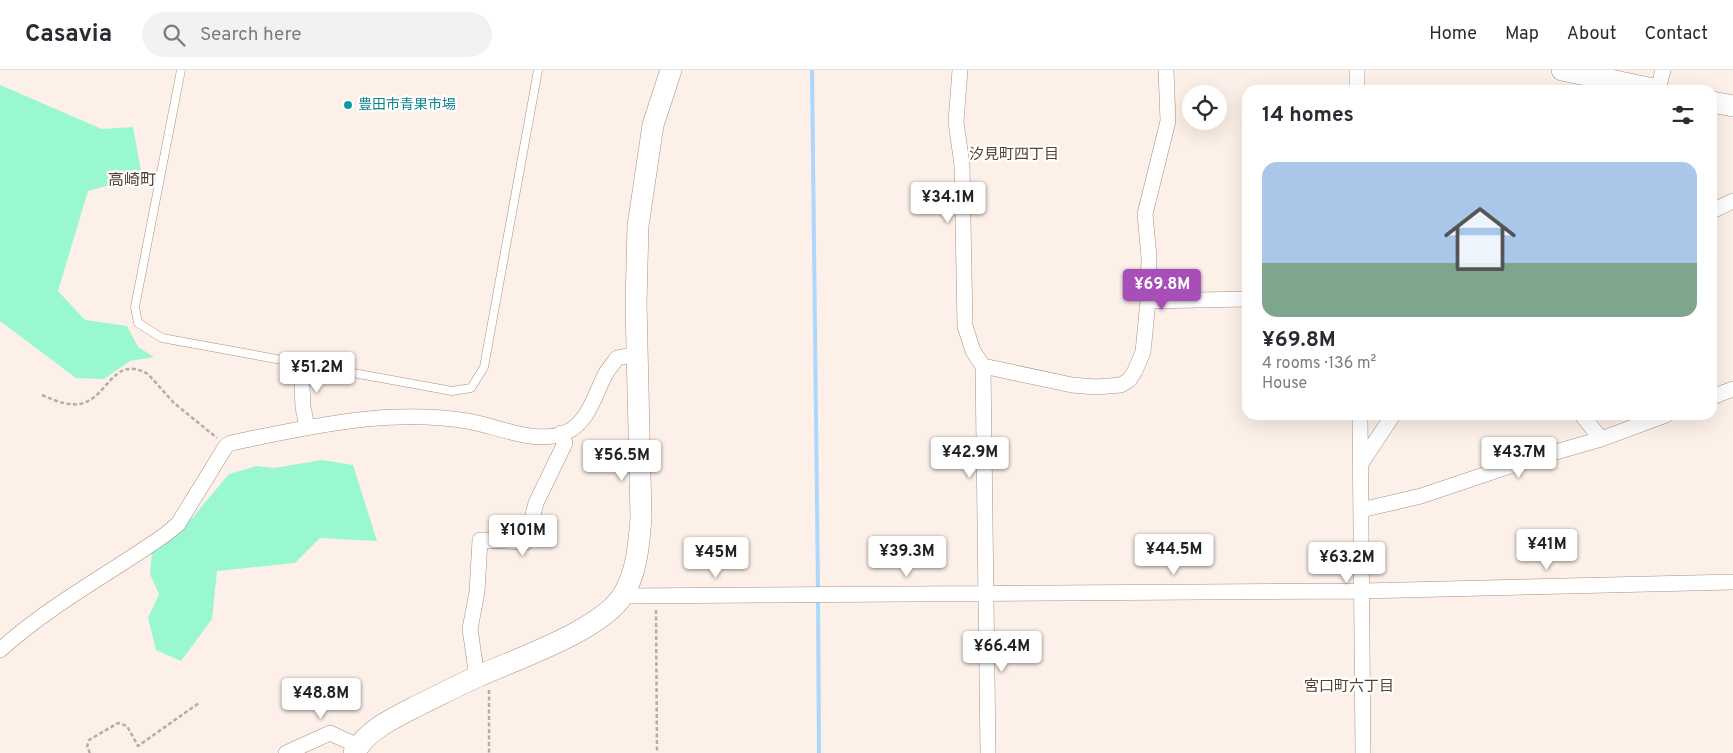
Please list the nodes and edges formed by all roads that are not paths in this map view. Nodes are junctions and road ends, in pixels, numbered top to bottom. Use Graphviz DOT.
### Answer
graph roads {
  1 [pos="181,70"];
  2 [pos="538,70"];
  3 [pos="671,70"];
  4 [pos="960,70"];
  5 [pos="1166,70"];
  6 [pos="1357,70"];
  7 [pos="1562,70"];
  8 [pos="1663,70"];
  9 [pos="1357,85"];
  10 [pos="1634,85"];
  11 [pos="1659,85"];
  12 [pos="1717,103"];
  13 [pos="1733,106"];
  14 [pos="1733,201"];
  15 [pos="1717,209"];
  16 [pos="1242,299"];
  17 [pos="1148,301"];
  18 [pos="638,354"];
  19 [pos="301,364"];
  20 [pos="983,366"];
  21 [pos="1733,389"];
  22 [pos="1717,395"];
  23 [pos="1360,420"];
  24 [pos="1390,420"];
  25 [pos="1586,420"];
  26 [pos="1653,420"];
  27 [pos="307,427"];
  28 [pos="561,433"];
  29 [pos="1602,439"];
  30 [pos="1360,465"];
  31 [pos="1361,510"];
  32 [pos="1733,582"];
  33 [pos="1362,591"];
  34 [pos="987,592"];
  35 [pos="623,596"];
  36 [pos="0,650"];
  37 [pos="483,674"];
  38 [pos="356,749"];
  39 [pos="286,753"];
  40 [pos="988,753"];
  41 [pos="1363,753"];
  1 -- 19 [label="lane"];
  2 -- 19 [label="lane"];
  3 -- 18 [label="street"];
  4 -- 20 [label="street"];
  5 -- 17 [label="street"];
  6 -- 9 [label="street"];
  7 -- 10 [label="street"];
  8 -- 11 [label="street"];
  12 -- 13 [label="street"];
  14 -- 15 [label="street"];
  16 -- 17 [label="street"];
  17 -- 20 [label="street"];
  18 -- 28 [label="street"];
  18 -- 35 [label="street"];
  19 -- 27 [label="street"];
  20 -- 34 [label="street"];
  21 -- 22 [label="street"];
  23 -- 30 [label="street"];
  24 -- 30 [label="street"];
  25 -- 29 [label="street"];
  26 -- 29 [label="street"];
  27 -- 28 [label="street"];
  27 -- 36 [label="street"];
  28 -- 37 [label="street"];
  29 -- 31 [label="street"];
  30 -- 31 [label="street"];
  31 -- 33 [label="street"];
  32 -- 33 [label="street"];
  33 -- 34 [label="street"];
  33 -- 41 [label="street"];
  34 -- 35 [label="street"];
  34 -- 40 [label="street"];
  35 -- 37 [label="street"];
  37 -- 38 [label="street"];
  38 -- 39 [label="street"];
}
